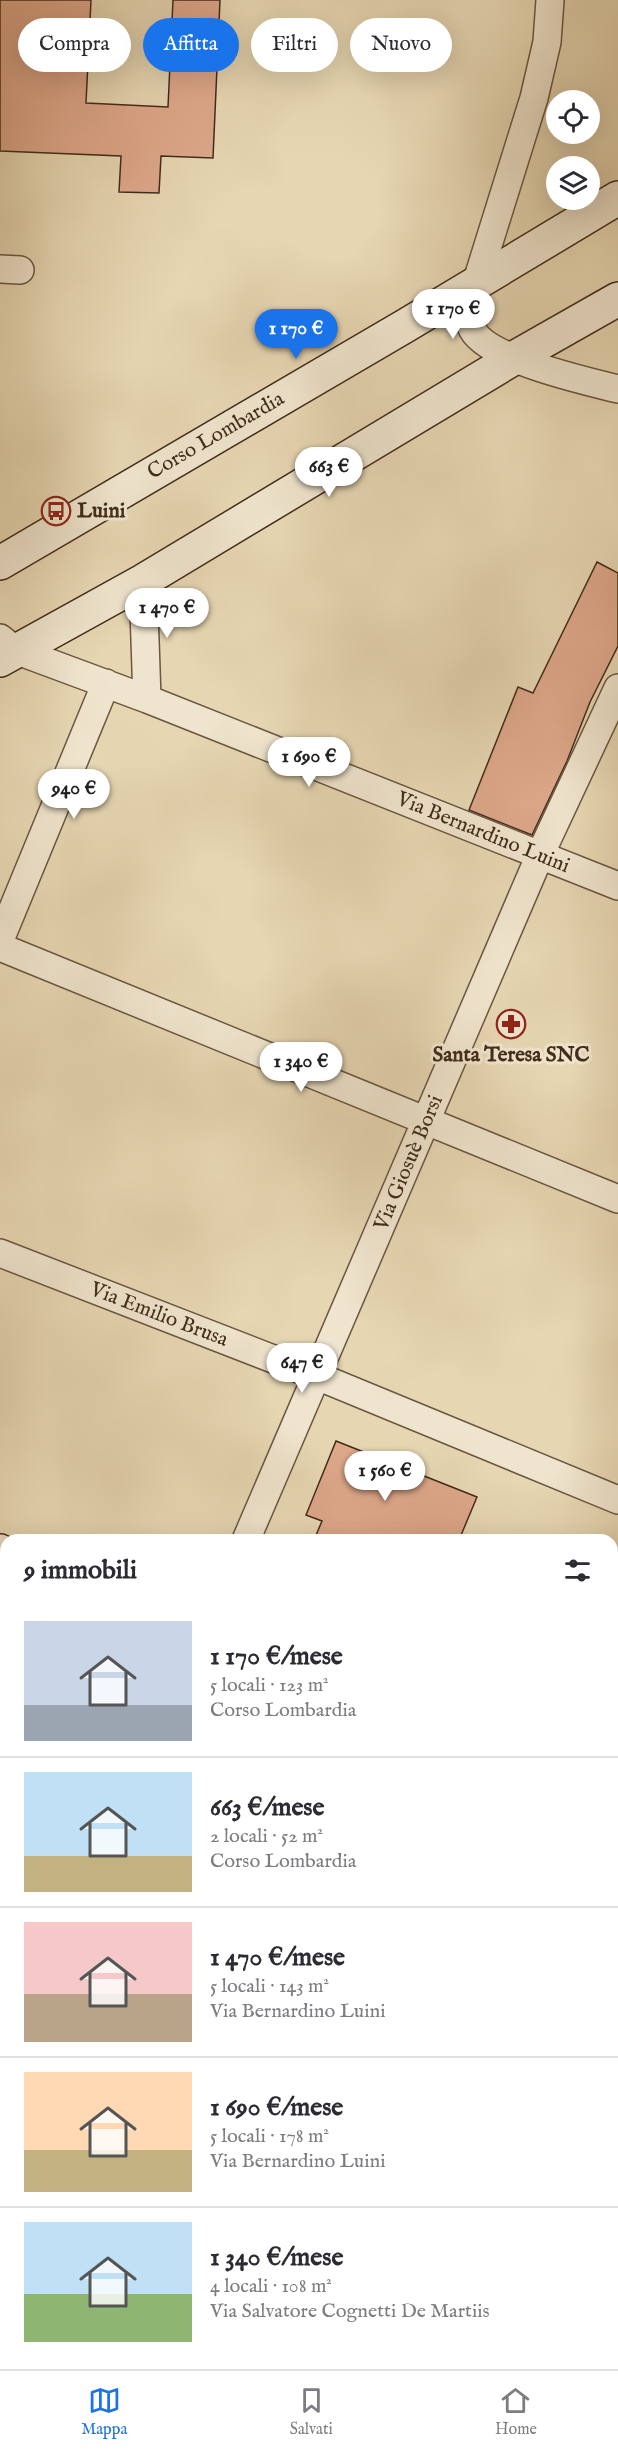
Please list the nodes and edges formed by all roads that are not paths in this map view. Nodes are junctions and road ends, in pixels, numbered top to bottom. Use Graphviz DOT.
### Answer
graph roads {
  1 [pos="550,0"];
  2 [pos="618,198"];
  3 [pos="476,284"];
  4 [pos="618,299"];
  5 [pos="514,357"];
  6 [pos="618,388"];
  7 [pos="0,563"];
  8 [pos="143,581"];
  9 [pos="5,649"];
  10 [pos="106,683"];
  11 [pos="618,688"];
  12 [pos="147,699"];
  13 [pos="540,855"];
  14 [pos="618,886"];
  15 [pos="0,940"];
  16 [pos="0,947"];
  17 [pos="428,1120"];
  18 [pos="618,1199"];
  19 [pos="0,1253"];
  20 [pos="317,1376"];
  21 [pos="618,1500"];
  22 [pos="249,1534"];
  1 -- 3 [label="street"];
  2 -- 3 [label="street, Corso Lombardia"];
  3 -- 5 [label="street"];
  3 -- 7 [label="street, Corso Lombardia"];
  4 -- 5 [label="street"];
  5 -- 6 [label="street"];
  5 -- 8 [label="street"];
  8 -- 9 [label="street"];
  8 -- 12 [label="street"];
  9 -- 10 [label="street, Via Bernardino Luini"];
  10 -- 12 [label="street, Via Bernardino Luini"];
  10 -- 15 [label="street"];
  11 -- 13 [label="street, Via Giosuè Borsi"];
  12 -- 13 [label="street, Via Bernardino Luini"];
  13 -- 14 [label="street, Via Bernardino Luini"];
  13 -- 17 [label="street, Via Giosuè Borsi"];
  16 -- 17 [label="street"];
  17 -- 18 [label="street"];
  17 -- 20 [label="street, Via Giosuè Borsi"];
  19 -- 20 [label="street, Via Emilio Brusa"];
  20 -- 21 [label="street, Via Emilio Brusa"];
  20 -- 22 [label="street, Via Giosuè Borsi"];
}
